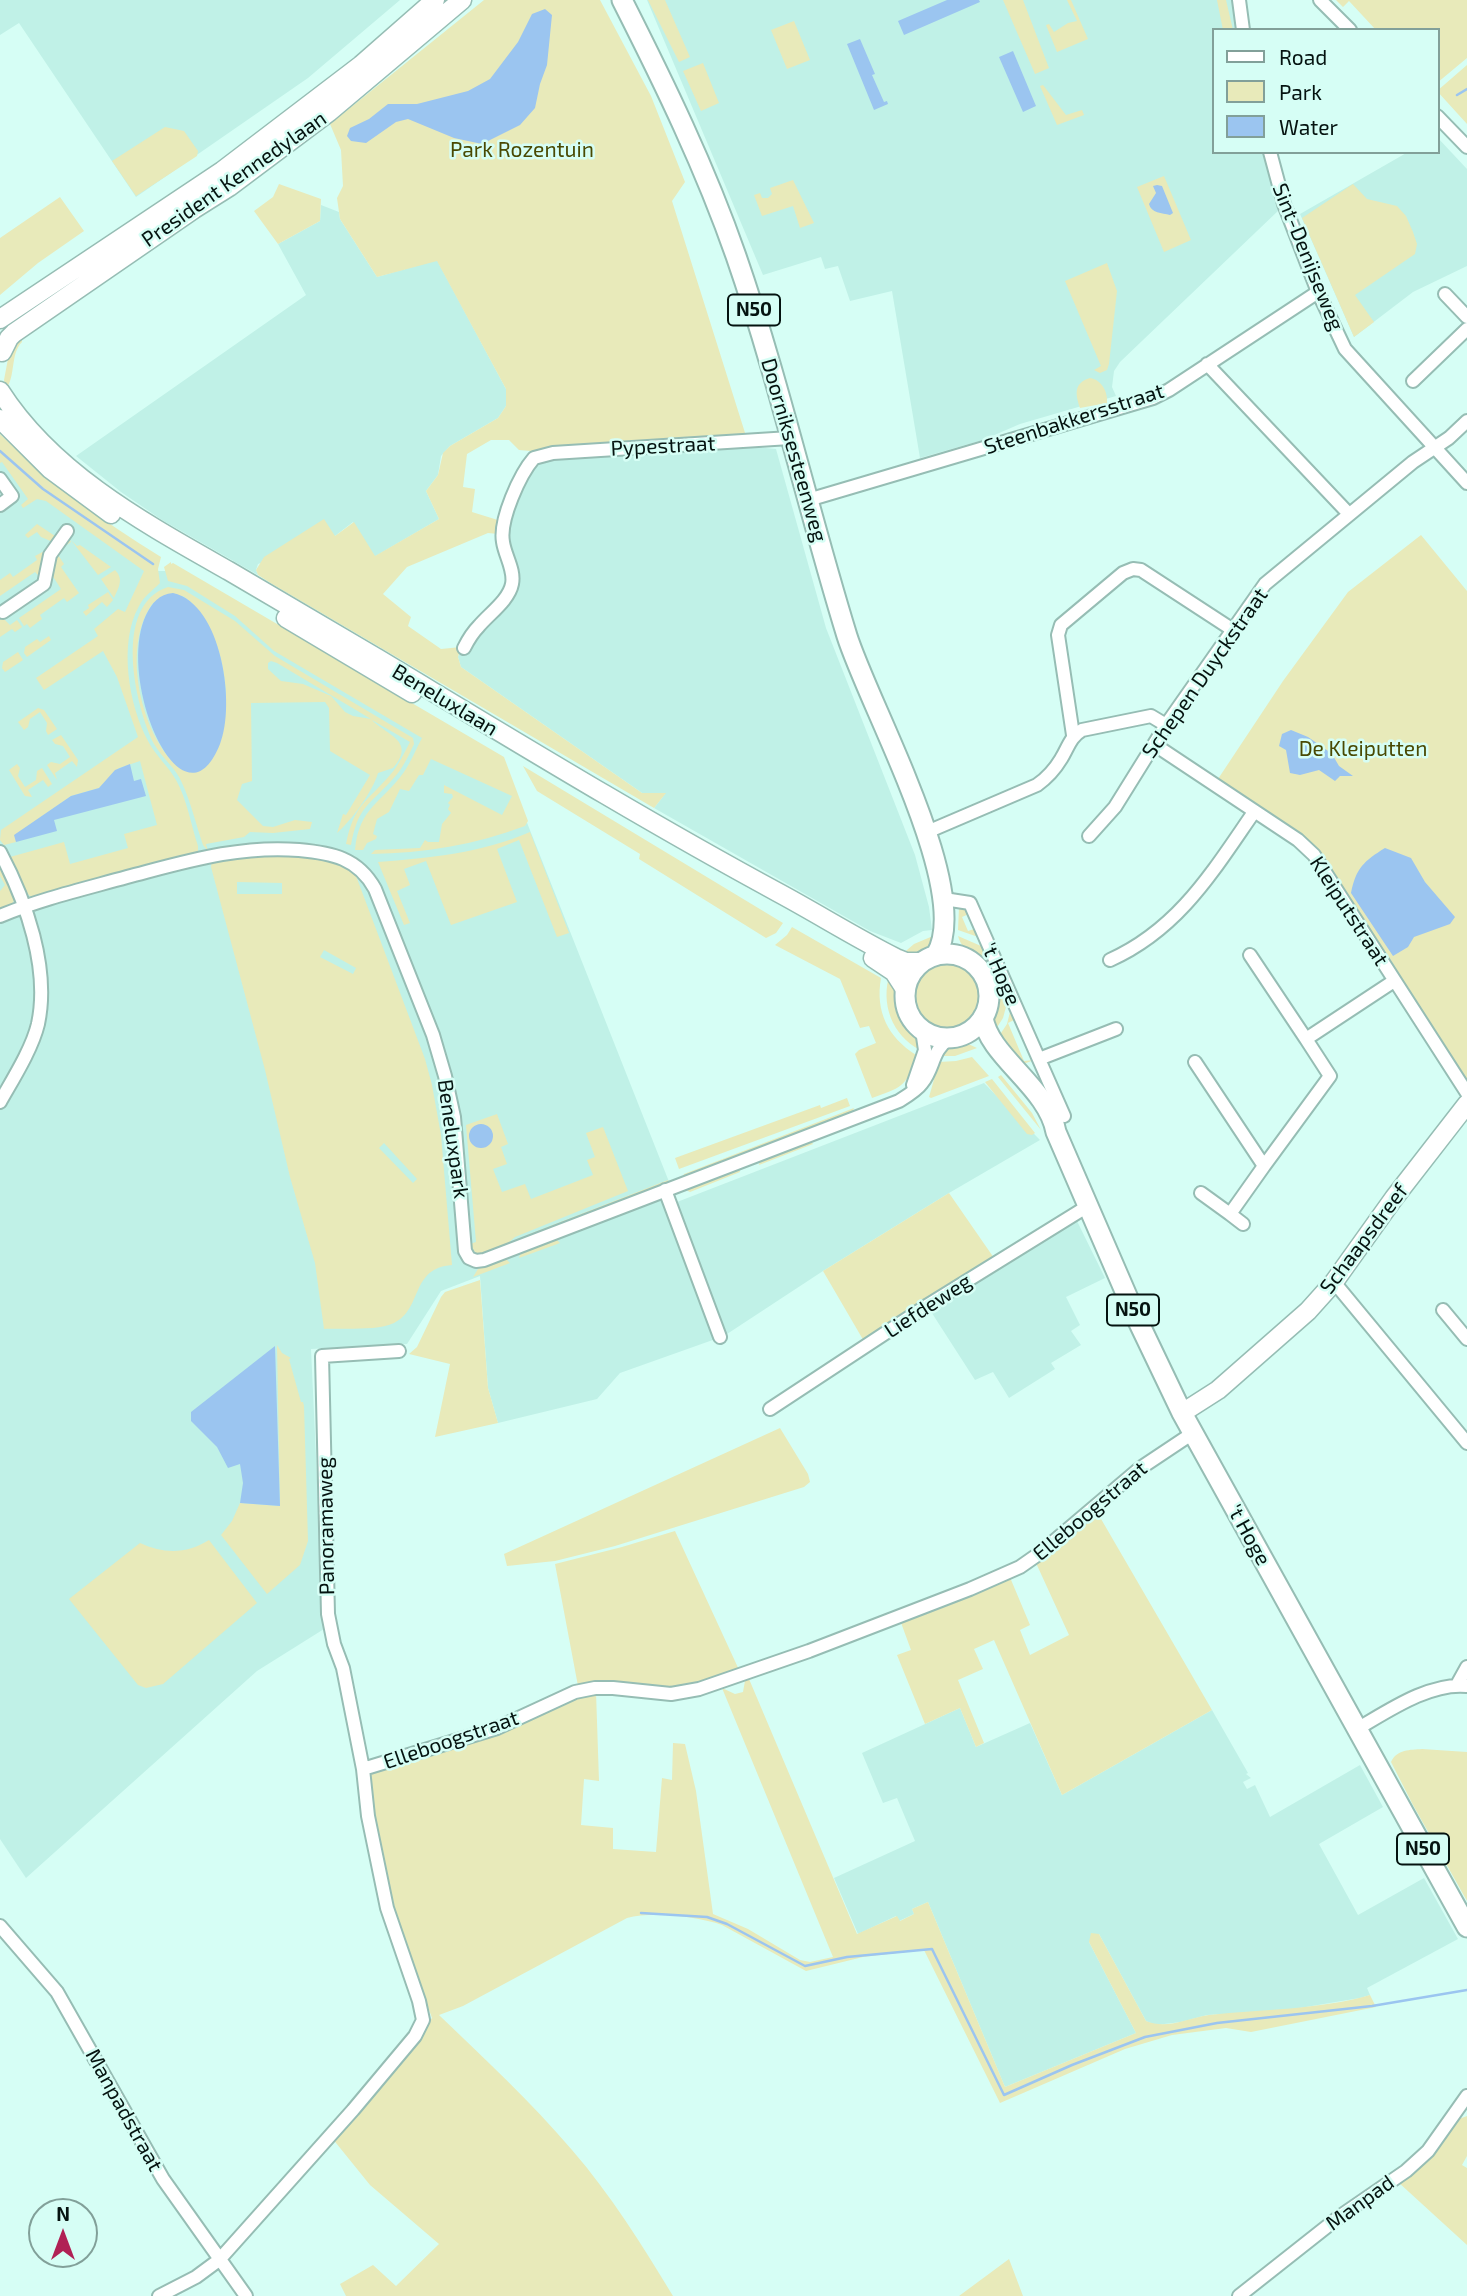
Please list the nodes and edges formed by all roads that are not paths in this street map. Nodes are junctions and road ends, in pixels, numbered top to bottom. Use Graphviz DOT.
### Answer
graph roads {
  1 [pos="435,0"];
  2 [pos="462,0"];
  3 [pos="621,0"];
  4 [pos="1238,0"];
  5 [pos="1320,0"];
  6 [pos="1243,28"];
  7 [pos="1348,28"];
  8 [pos="1439,118"];
  9 [pos="1467,147"];
  10 [pos="1271,154"];
  11 [pos="1318,292"];
  12 [pos="1445,294"];
  13 [pos="1467,317"];
  14 [pos="0,319"];
  15 [pos="1467,329"];
  16 [pos="1,352"];
  17 [pos="1208,364"];
  18 [pos="1413,381"];
  19 [pos="0,391"];
  20 [pos="0,419"];
  21 [pos="1467,421"];
  22 [pos="790,438"];
  23 [pos="1434,448"];
  24 [pos="0,479"];
  25 [pos="1467,483"];
  26 [pos="808,500"];
  27 [pos="0,505"];
  28 [pos="1349,514"];
  29 [pos="67,531"];
  30 [pos="3,612"];
  31 [pos="1234,630"];
  32 [pos="464,648"];
  33 [pos="861,672"];
  34 [pos="1166,725"];
  35 [pos="1073,735"];
  36 [pos="1155,745"];
  37 [pos="1254,812"];
  38 [pos="927,832"];
  39 [pos="1089,836"];
  40 [pos="0,852"];
  41 [pos="949,899"];
  42 [pos="24,905"];
  43 [pos="0,916"];
  44 [pos="1250,955"];
  45 [pos="962,957"];
  46 [pos="929,958"];
  47 [pos="1110,960"];
  48 [pos="1394,981"];
  49 [pos="905,989"];
  50 [pos="983,1017"];
  51 [pos="1116,1029"];
  52 [pos="922,1030"];
  53 [pos="957,1036"];
  54 [pos="1306,1039"];
  55 [pos="1040,1059"];
  56 [pos="1195,1062"];
  57 [pos="911,1092"];
  58 [pos="1467,1093"];
  59 [pos="0,1102"];
  60 [pos="1467,1104"];
  61 [pos="1060,1124"];
  62 [pos="1264,1166"];
  63 [pos="665,1190"];
  64 [pos="1201,1193"];
  65 [pos="1088,1206"];
  66 [pos="1230,1214"];
  67 [pos="1243,1224"];
  68 [pos="1334,1282"];
  69 [pos="1443,1310"];
  70 [pos="720,1337"];
  71 [pos="1467,1339"];
  72 [pos="399,1351"];
  73 [pos="770,1409"];
  74 [pos="1182,1413"];
  75 [pos="1193,1433"];
  76 [pos="1467,1443"];
  77 [pos="1467,1667"];
  78 [pos="1462,1685"];
  79 [pos="1357,1729"];
  80 [pos="363,1769"];
  81 [pos="0,1926"];
  82 [pos="1467,1927"];
  83 [pos="1467,2096"];
  84 [pos="219,2260"];
  85 [pos="159,2296"];
  86 [pos="246,2296"];
  87 [pos="1239,2296"];
  1 -- 14 [label="main road, President Kennedylaan"];
  2 -- 16 [label="main road, President Kennedylaan"];
  3 -- 22 [label="main road, Doorniksesteenweg / N50"];
  4 -- 6 [label="street"];
  5 -- 7 [label="street"];
  8 -- 9 [label="street"];
  10 -- 11 [label="street, Sint-Denijseweg"];
  11 -- 17 [label="street, Steenbakkersstraat"];
  11 -- 23 [label="street, Sint-Denijseweg"];
  12 -- 13 [label="street"];
  15 -- 18 [label="street"];
  17 -- 26 [label="street, Steenbakkersstraat"];
  17 -- 28 [label="street"];
  19 -- 46 [label="main road, Beneluxlaan"];
  20 -- 49 [label="main road, Beneluxlaan"];
  21 -- 23 [label="street, Schepen Duyckstraat"];
  22 -- 26 [label="main road, Doorniksesteenweg / N50"];
  22 -- 32 [label="street, Pypestraat"];
  23 -- 25 [label="street, Sint-Denijseweg"];
  23 -- 28 [label="street, Schepen Duyckstraat"];
  24 -- 27 [label="street"];
  26 -- 33 [label="main road, Doorniksesteenweg / N50"];
  28 -- 31 [label="street, Schepen Duyckstraat"];
  29 -- 30 [label="street"];
  31 -- 34 [label="street, Schepen Duyckstraat"];
  31 -- 35 [label="street"];
  33 -- 38 [label="main road, 't Hoge / N50"];
  34 -- 35 [label="street"];
  34 -- 36 [label="street, Schepen Duyckstraat"];
  35 -- 38 [label="street"];
  36 -- 37 [label="street, Kleiputstraat"];
  36 -- 39 [label="street, Schepen Duyckstraat"];
  37 -- 47 [label="street"];
  37 -- 48 [label="street, Kleiputstraat"];
  38 -- 41 [label="main road, 't Hoge / N50"];
  40 -- 42 [label="street"];
  41 -- 45 [label="main road, 't Hoge / N50"];
  41 -- 46 [label="main road, 't Hoge / N50"];
  41 -- 55 [label="street, 't Hoge"];
  42 -- 43 [label="street"];
  42 -- 59 [label="street"];
  42 -- 63 [label="street, Beneluxpark"];
  44 -- 54 [label="street"];
  45 -- 46 [label="main road"];
  45 -- 50 [label="main road"];
  46 -- 49 [label="main road, N50"];
  48 -- 54 [label="street"];
  48 -- 58 [label="street, Kleiputstraat"];
  49 -- 52 [label="main road"];
  50 -- 53 [label="main road"];
  50 -- 61 [label="main road, 't Hoge / N50"];
  51 -- 55 [label="street"];
  52 -- 53 [label="main road, N50"];
  52 -- 57 [label="street"];
  53 -- 57 [label="street, Beneluxpark"];
  53 -- 61 [label="main road, 't Hoge / N50"];
  54 -- 62 [label="street"];
  55 -- 61 [label="street, 't Hoge"];
  56 -- 62 [label="street"];
  57 -- 63 [label="street, Beneluxpark"];
  60 -- 68 [label="main road, Schaapsdreef"];
  61 -- 65 [label="main road, 't Hoge / N50"];
  62 -- 66 [label="street"];
  63 -- 70 [label="street"];
  64 -- 66 [label="street"];
  65 -- 73 [label="street, Liefdeweg"];
  65 -- 74 [label="main road, 't Hoge / N50"];
  66 -- 67 [label="street"];
  68 -- 74 [label="main road, Schaapsdreef"];
  68 -- 76 [label="street"];
  69 -- 71 [label="street"];
  72 -- 80 [label="street, Panoramaweg"];
  74 -- 75 [label="main road, 't Hoge / N50"];
  75 -- 79 [label="main road, 't Hoge / N50"];
  75 -- 80 [label="street, Elleboogstraat"];
  77 -- 78 [label="street"];
  78 -- 79 [label="street"];
  79 -- 82 [label="main road, 't Hoge / N50"];
  80 -- 84 [label="street, Elleboogstraat"];
  81 -- 84 [label="street, Manpadstraat"];
  83 -- 87 [label="street, Manpad"];
  84 -- 85 [label="street, Elleboogstraat"];
  84 -- 86 [label="street, Manpadstraat"];
}
